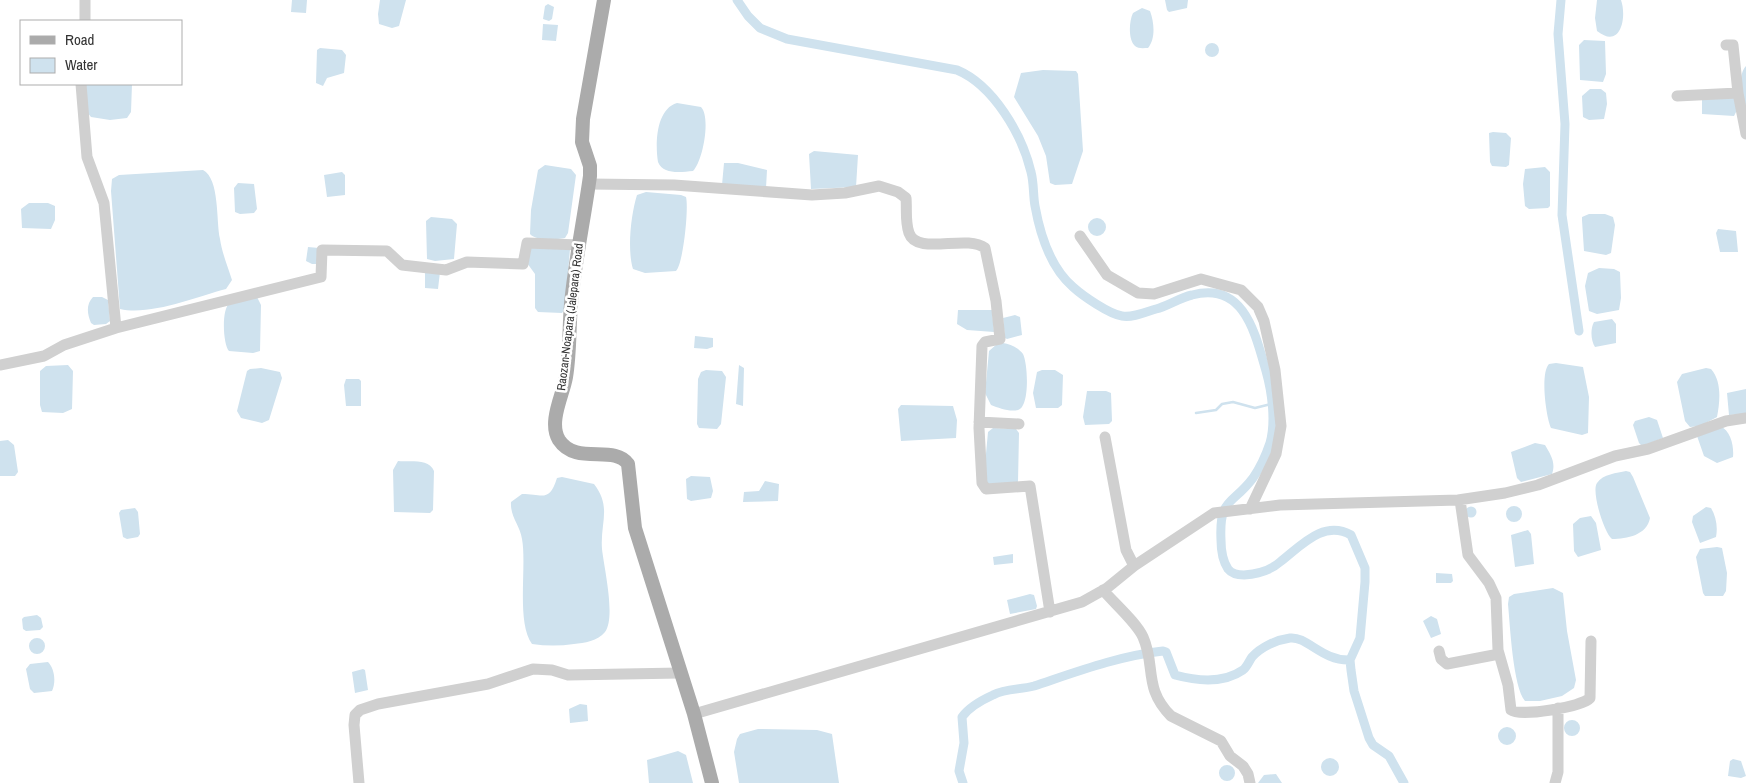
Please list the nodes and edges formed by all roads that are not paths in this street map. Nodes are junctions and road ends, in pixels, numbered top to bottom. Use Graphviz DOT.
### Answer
graph roads {
  1 [pos="85,0"];
  2 [pos="604,0"];
  3 [pos="85,20"];
  4 [pos="1726,45"];
  5 [pos="81,85"];
  6 [pos="1738,93"];
  7 [pos="1677,96"];
  8 [pos="1746,134"];
  9 [pos="589,184"];
  10 [pos="1080,236"];
  11 [pos="579,245"];
  12 [pos="116,328"];
  13 [pos="0,365"];
  14 [pos="1746,418"];
  15 [pos="979,422"];
  16 [pos="1019,424"];
  17 [pos="1105,437"];
  18 [pos="1460,500"];
  19 [pos="1245,510"];
  20 [pos="1134,566"];
  21 [pos="1103,590"];
  22 [pos="1050,612"];
  23 [pos="1592,640"];
  24 [pos="1439,651"];
  25 [pos="1499,654"];
  26 [pos="680,673"];
  27 [pos="1558,708"];
  28 [pos="694,714"];
  29 [pos="360,783"];
  30 [pos="712,783"];
  31 [pos="1250,783"];
  32 [pos="1555,783"];
  1 -- 3 [label="street"];
  2 -- 9 [label="main road, Raozan-Noapara (Jalepara) Road"];
  4 -- 6 [label="street"];
  5 -- 12 [label="street"];
  6 -- 7 [label="street"];
  6 -- 8 [label="street"];
  9 -- 11 [label="main road, Raozan-Noapara (Jalepara) Road"];
  9 -- 15 [label="street"];
  10 -- 19 [label="street"];
  11 -- 12 [label="street"];
  11 -- 26 [label="main road, Raozan-Noapara (Jalepara) Road"];
  12 -- 13 [label="street"];
  14 -- 18 [label="street"];
  15 -- 16 [label="street"];
  15 -- 22 [label="street"];
  17 -- 20 [label="street"];
  18 -- 19 [label="street"];
  18 -- 25 [label="street"];
  19 -- 20 [label="street"];
  20 -- 21 [label="street"];
  21 -- 22 [label="street"];
  21 -- 31 [label="street"];
  22 -- 28 [label="street"];
  23 -- 27 [label="street"];
  24 -- 25 [label="street"];
  25 -- 27 [label="street"];
  26 -- 28 [label="main road, Raozan-Noapara (Jalepara) Road"];
  26 -- 29 [label="street"];
  27 -- 32 [label="street"];
  28 -- 30 [label="main road, Raozan-Noapara (Jalepara) Road"];
}
